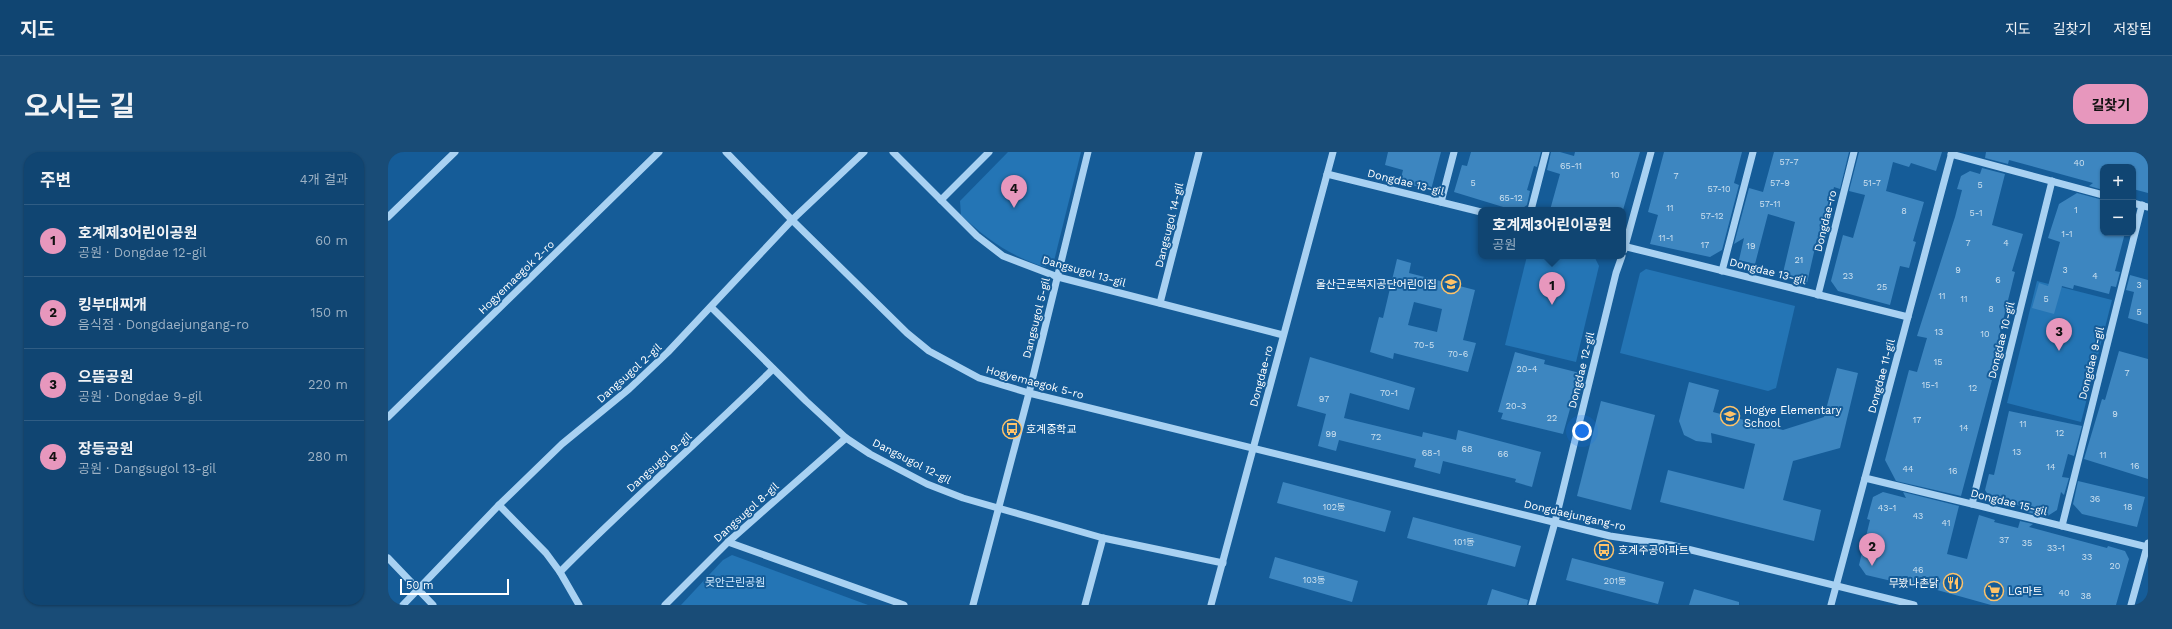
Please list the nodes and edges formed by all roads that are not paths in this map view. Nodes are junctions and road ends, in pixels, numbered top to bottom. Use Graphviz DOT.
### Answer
graph roads {
  1 [pos="455,152"];
  2 [pos="659,152"];
  3 [pos="726,152"];
  4 [pos="864,152"];
  5 [pos="893,152"];
  6 [pos="989,152"];
  7 [pos="1088,152"];
  8 [pos="1199,152"];
  9 [pos="1333,152"];
  10 [pos="1454,152"];
  11 [pos="1546,152"];
  12 [pos="1651,152"];
  13 [pos="1752,152"];
  14 [pos="1854,152"];
  15 [pos="1952,153"];
  16 [pos="1327,174"];
  17 [pos="2052,181"];
  18 [pos="2100,194"];
  19 [pos="941,200"];
  20 [pos="1441,202"];
  21 [pos="2145,206"];
  22 [pos="1533,207"];
  23 [pos="1478,211"];
  24 [pos="388,217"];
  25 [pos="792,220"];
  26 [pos="1626,240"];
  27 [pos="1626,251"];
  28 [pos="1620,259"];
  29 [pos="1722,271"];
  30 [pos="1058,277"];
  31 [pos="1818,295"];
  32 [pos="1160,303"];
  33 [pos="711,307"];
  34 [pos="1908,317"];
  35 [pos="1283,335"];
  36 [pos="773,369"];
  37 [pos="1030,393"];
  38 [pos="388,417"];
  39 [pos="846,438"];
  40 [pos="1254,448"];
  41 [pos="1865,478"];
  42 [pos="1972,504"];
  43 [pos="499,505"];
  44 [pos="999,508"];
  45 [pos="1554,522"];
  46 [pos="2062,526"];
  47 [pos="1103,538"];
  48 [pos="728,542"];
  49 [pos="2148,545"];
  50 [pos="388,558"];
  51 [pos="1223,563"];
  52 [pos="560,572"];
  53 [pos="1836,586"];
  54 [pos="418,590"];
  55 [pos="403,605"];
  56 [pos="433,605"];
  57 [pos="579,605"];
  58 [pos="665,605"];
  59 [pos="904,605"];
  60 [pos="972,605"];
  61 [pos="1085,605"];
  62 [pos="1211,605"];
  63 [pos="1532,605"];
  64 [pos="1831,605"];
  65 [pos="1914,605"];
  66 [pos="2131,605"];
  1 -- 24 [label="street"];
  2 -- 38 [label="street, Hogyemaegok 2-ro"];
  3 -- 25 [label="street, Hogyemaegok 5-ro"];
  4 -- 25 [label="street, Dangsugol 2-gil"];
  5 -- 19 [label="street, Dangsugol 13-gil"];
  6 -- 19 [label="street"];
  7 -- 30 [label="street, Dangsugol 5-gil"];
  8 -- 32 [label="street, Dangsugol 14-gil"];
  9 -- 16 [label="street, Dongdae-ro"];
  10 -- 20 [label="street"];
  11 -- 22 [label="street"];
  12 -- 26 [label="street, Dongdae 12-gil"];
  13 -- 29 [label="street"];
  14 -- 31 [label="street, Dongdae-ro"];
  15 -- 17 [label="street"];
  15 -- 34 [label="street, Dongdae 11-gil"];
  16 -- 20 [label="street, Dongdae 13-gil"];
  16 -- 35 [label="street, Dongdae-ro"];
  17 -- 18 [label="street"];
  17 -- 42 [label="street, Dongdae 10-gil"];
  19 -- 30 [label="street, Dangsugol 13-gil"];
  20 -- 23 [label="street, Dongdae 13-gil"];
  21 -- 46 [label="street, Dongdae 9-gil"];
  25 -- 33 [label="street, Dangsugol 2-gil"];
  25 -- 37 [label="street, Hogyemaegok 5-ro"];
  27 -- 29 [label="street, Dongdae 13-gil"];
  28 -- 45 [label="street, Dongdae 12-gil"];
  29 -- 31 [label="street, Dongdae 13-gil"];
  30 -- 32 [label="street, Dangsugol 13-gil"];
  30 -- 37 [label="street, Dangsugol 5-gil"];
  31 -- 34 [label="street, Dongdae 13-gil"];
  32 -- 35 [label="street, Dangsugol 13-gil"];
  33 -- 36 [label="street, Dangsugol 12-gil"];
  33 -- 43 [label="street, Dangsugol 2-gil"];
  34 -- 41 [label="street, Dongdae 11-gil"];
  35 -- 40 [label="street, Dongdae-ro"];
  36 -- 39 [label="street, Dangsugol 12-gil"];
  36 -- 52 [label="street, Dangsugol 9-gil"];
  37 -- 40 [label="street, Hogyemaegok 5-ro"];
  37 -- 44 [label="street, Dangsugol 5-gil"];
  39 -- 44 [label="street, Dangsugol 12-gil"];
  39 -- 48 [label="street, Dangsugol 8-gil"];
  40 -- 45 [label="street, Dongdaejungang-ro"];
  40 -- 51 [label="street, Dongdae-ro"];
  41 -- 42 [label="street, Dongdae 15-gil"];
  41 -- 53 [label="street, Dongdae 11-gil"];
  42 -- 46 [label="street, Dongdae 15-gil"];
  43 -- 52 [label="street"];
  43 -- 54 [label="street, Dangsugol 2-gil"];
  44 -- 47 [label="street, Dangsugol 12-gil"];
  44 -- 60 [label="street, Dangsugol 5-gil"];
  45 -- 53 [label="street, Dongdaejungang-ro"];
  45 -- 63 [label="street, Dongdae 12-gil"];
  46 -- 49 [label="street, Dongdae 15-gil"];
  47 -- 51 [label="street, Dangsugol 12-gil"];
  47 -- 61 [label="street"];
  48 -- 58 [label="street, Dangsugol 8-gil"];
  48 -- 59 [label="street"];
  49 -- 66 [label="street"];
  50 -- 54 [label="street"];
  51 -- 62 [label="street, Dongdae-ro"];
  52 -- 57 [label="street"];
  53 -- 64 [label="street, Dongdae 11-gil"];
  53 -- 65 [label="street, Dongdaejungang-ro"];
  54 -- 55 [label="street, Dangsugol 2-gil"];
  54 -- 56 [label="street"];
}
